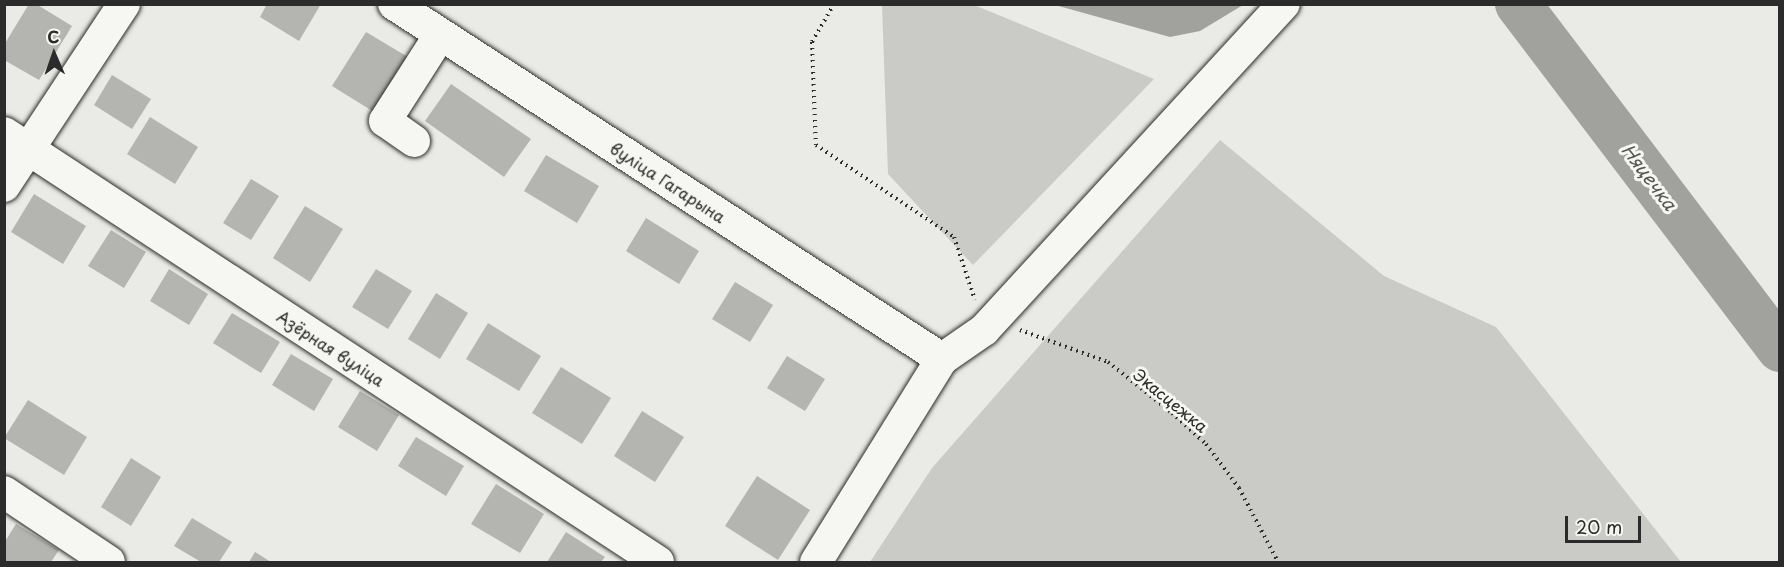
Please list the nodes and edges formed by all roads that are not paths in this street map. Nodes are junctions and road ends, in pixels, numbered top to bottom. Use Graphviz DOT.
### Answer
graph roads {
  1 [pos="124,4"];
  2 [pos="394,4"];
  3 [pos="1284,4"];
  4 [pos="440,35"];
  5 [pos="17,141"];
  6 [pos="414,141"];
  7 [pos="4,186"];
  8 [pos="942,359"];
  9 [pos="4,492"];
  10 [pos="109,562"];
  11 [pos="658,562"];
  12 [pos="816,562"];
  1 -- 5 [label="street"];
  2 -- 4 [label="street, вуліца Гагарына"];
  3 -- 8 [label="street"];
  4 -- 6 [label="street"];
  4 -- 8 [label="street, вуліца Гагарына"];
  5 -- 7 [label="street"];
  5 -- 11 [label="street, Азёрная вуліца"];
  8 -- 12 [label="street"];
  9 -- 10 [label="street"];
}
